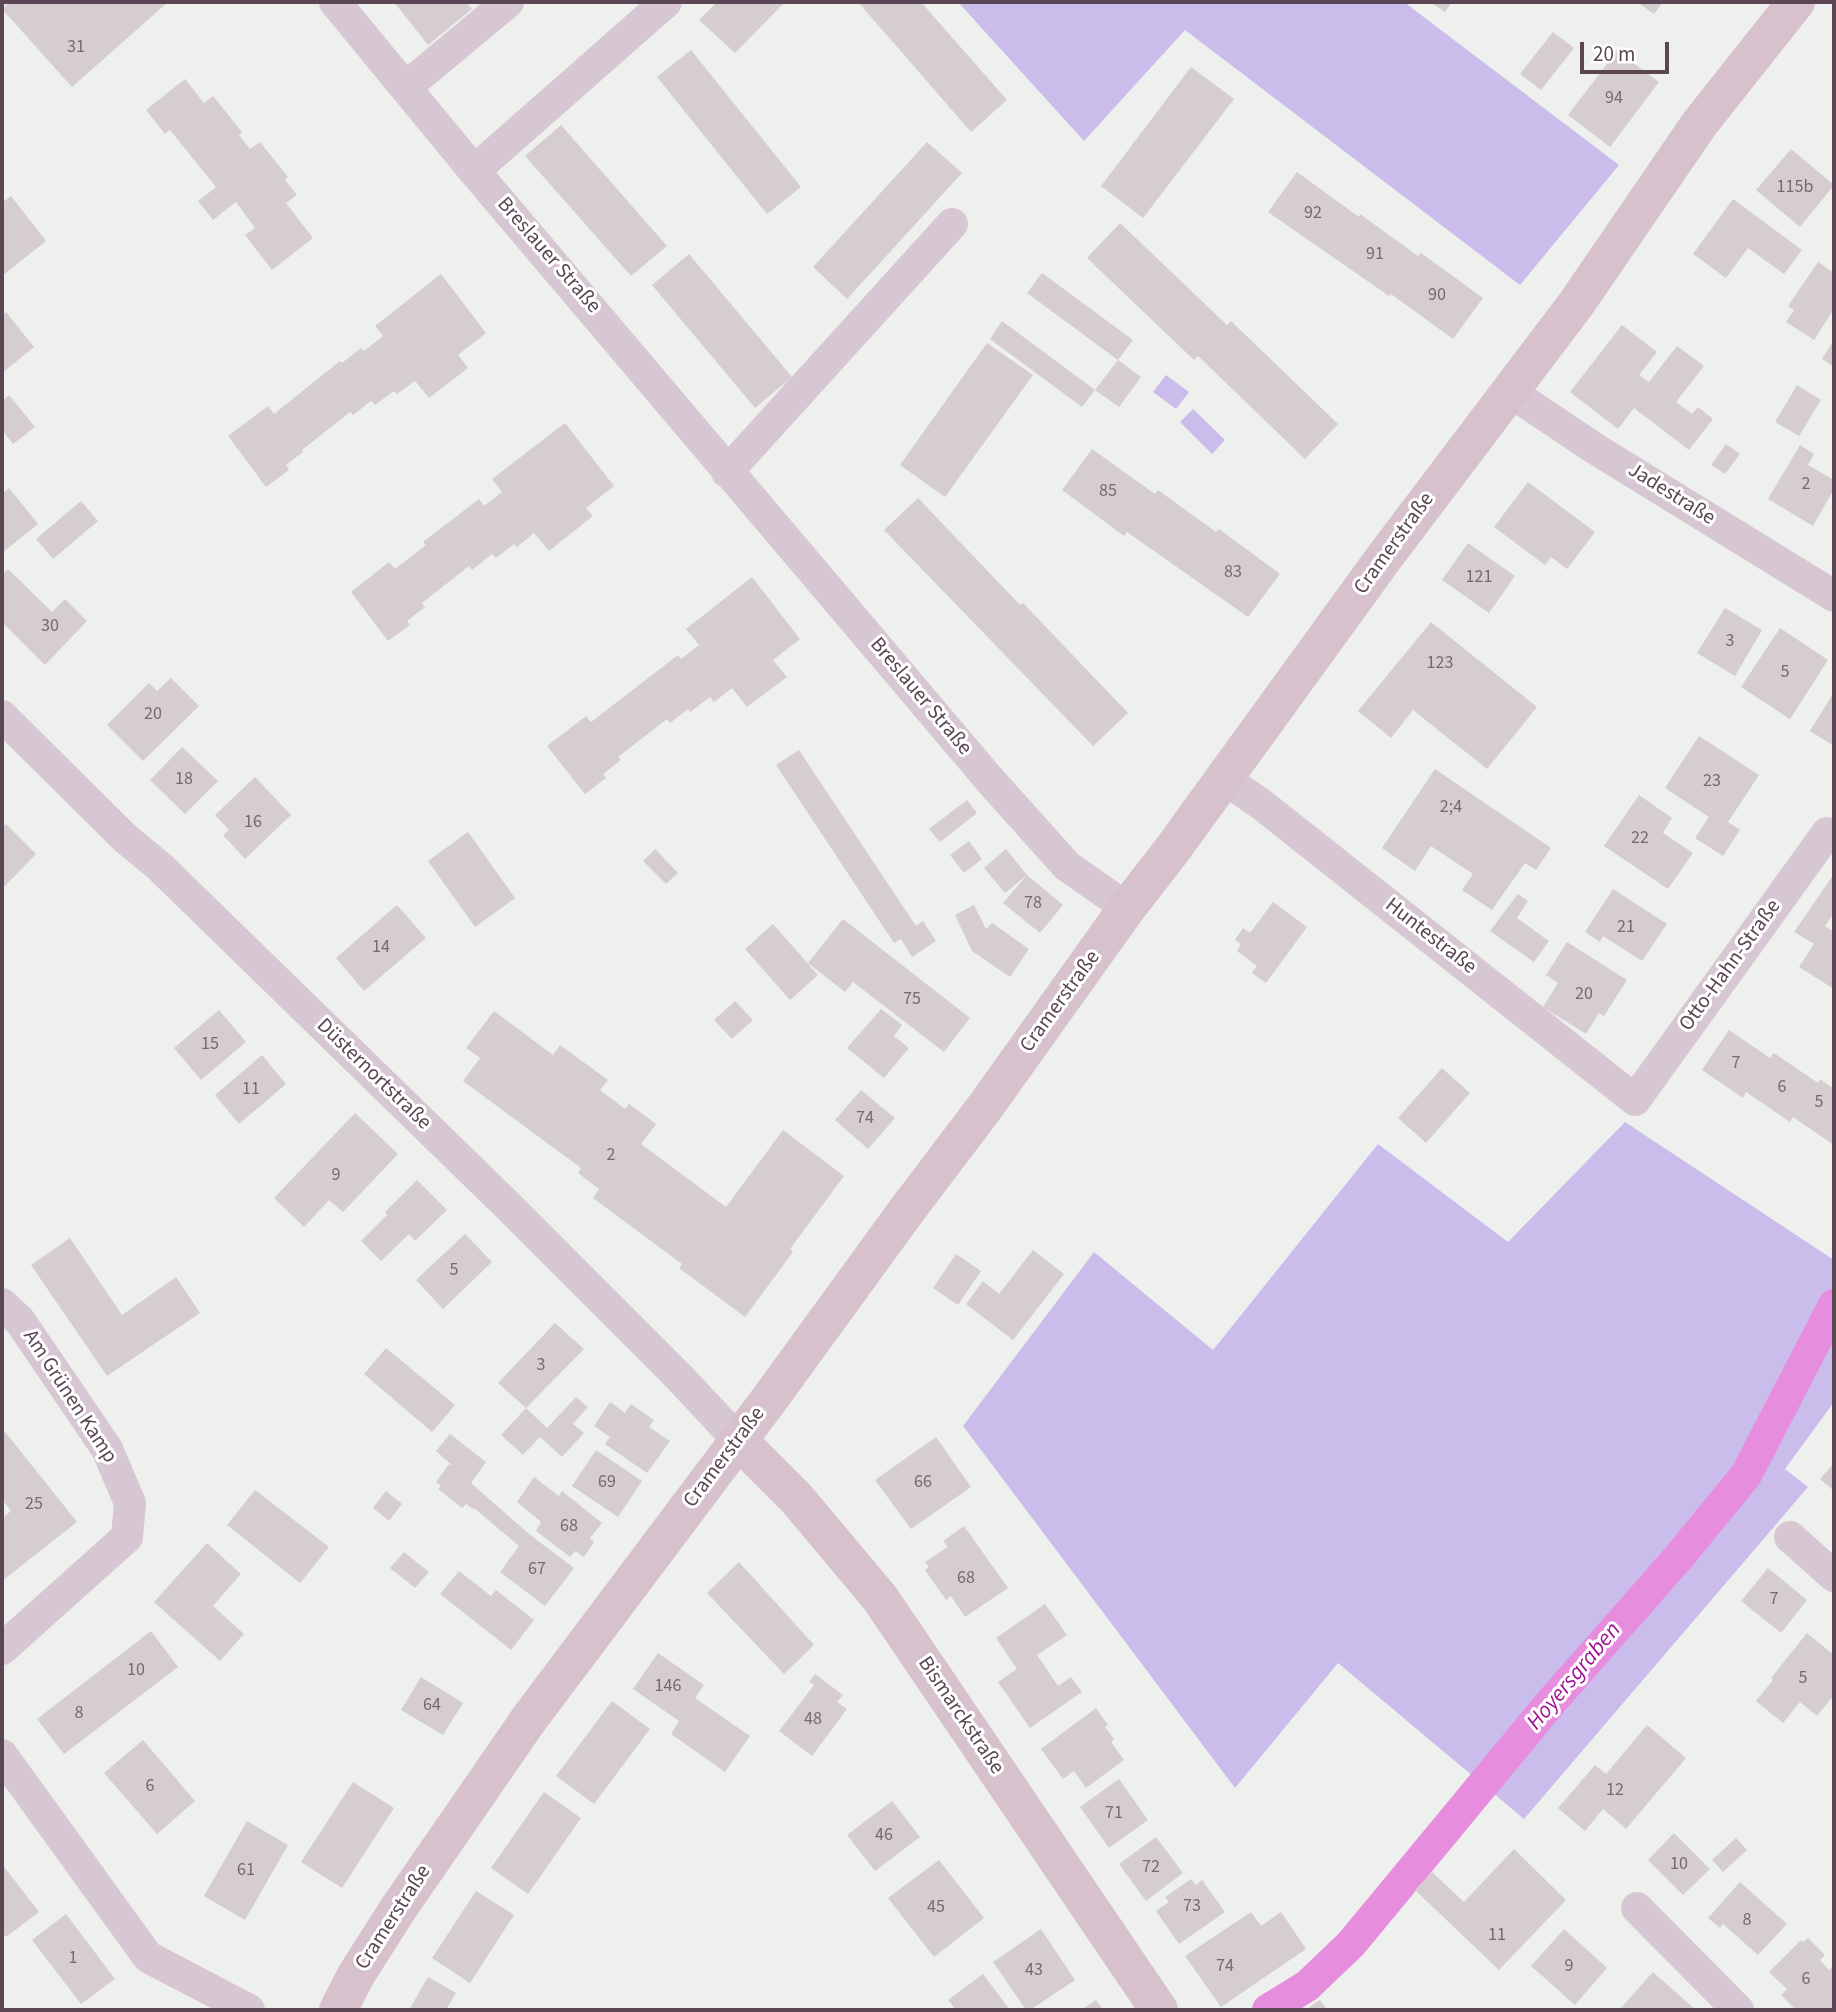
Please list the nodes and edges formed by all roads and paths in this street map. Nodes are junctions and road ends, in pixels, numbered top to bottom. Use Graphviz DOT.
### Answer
graph roads {
  1 [pos="335,2"];
  2 [pos="508,2"];
  3 [pos="666,2"];
  4 [pos="1796,2"];
  5 [pos="406,88"];
  6 [pos="474,171"];
  7 [pos="951,224"];
  8 [pos="1509,391"];
  9 [pos="727,471"];
  10 [pos="1834,596"];
  11 [pos="2,716"];
  12 [pos="1223,778"];
  13 [pos="1827,833"];
  14 [pos="1127,908"];
  15 [pos="1635,1100"];
  16 [pos="2,1304"];
  17 [pos="738,1440"];
  18 [pos="1790,1537"];
  19 [pos="1834,1576"];
  20 [pos="2,1650"];
  21 [pos="2,1755"];
  22 [pos="1637,1908"];
  23 [pos="249,2010"];
  24 [pos="338,2010"];
  25 [pos="1159,2010"];
  26 [pos="1738,2010"];
  1 -- 5 [label="street, Breslauer Straße"];
  2 -- 5 [label="street"];
  3 -- 6 [label="street"];
  4 -- 8 [label="main road, Cramerstraße"];
  5 -- 6 [label="street, Breslauer Straße"];
  6 -- 9 [label="street, Breslauer Straße"];
  7 -- 9 [label="street"];
  8 -- 10 [label="street, Jadestraße"];
  8 -- 12 [label="main road, Cramerstraße"];
  9 -- 14 [label="street, Breslauer Straße"];
  11 -- 17 [label="street, Düsternortstraße"];
  12 -- 14 [label="main road, Cramerstraße"];
  12 -- 15 [label="street, Huntestraße"];
  13 -- 15 [label="street, Otto-Hahn-Straße"];
  14 -- 17 [label="main road, Cramerstraße"];
  16 -- 20 [label="street, Am Grünen Kamp"];
  17 -- 24 [label="main road, Cramerstraße"];
  17 -- 25 [label="main road, Bismarckstraße"];
  18 -- 19 [label="street"];
  21 -- 23 [label="street"];
  22 -- 26 [label="street"];
}
